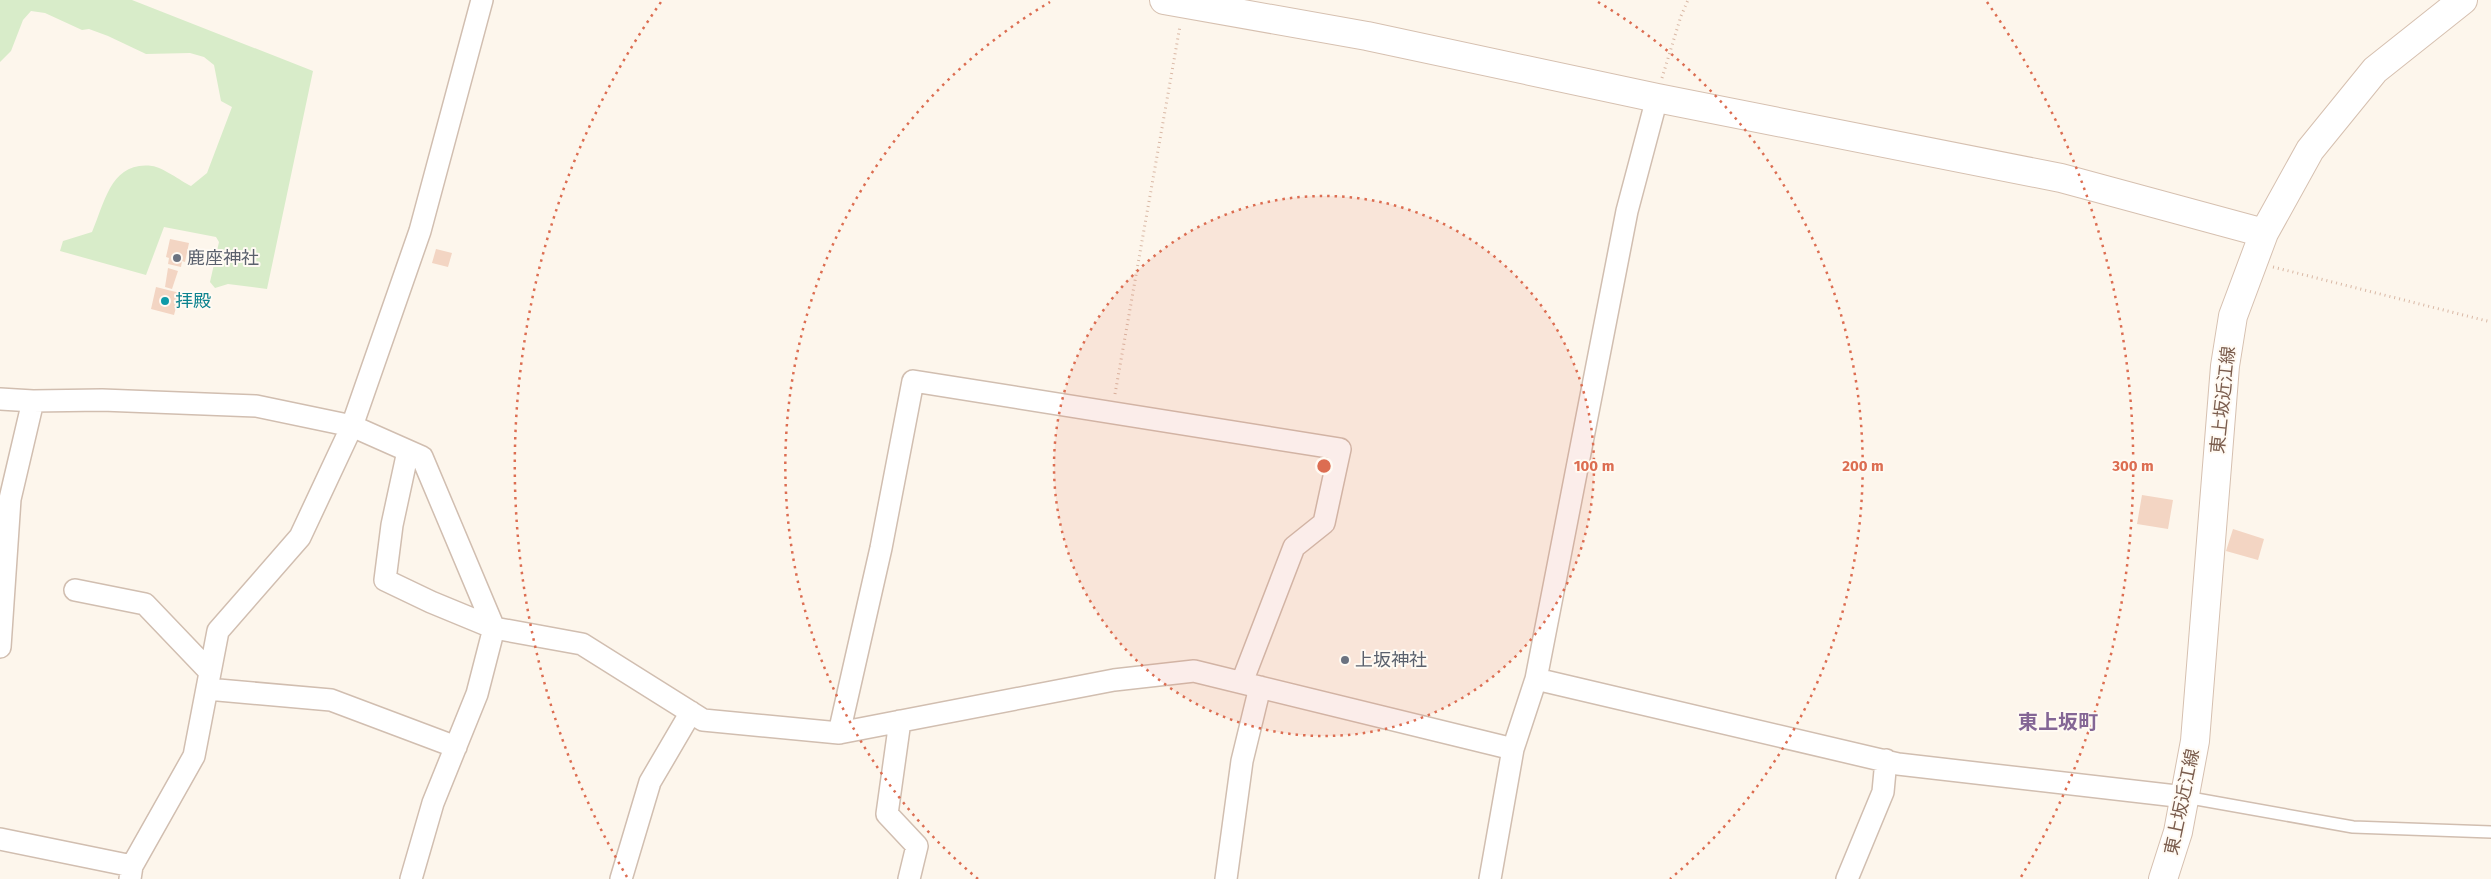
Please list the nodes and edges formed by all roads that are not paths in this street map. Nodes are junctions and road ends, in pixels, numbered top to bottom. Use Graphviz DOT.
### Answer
graph roads {
  1 [pos="482,0"];
  2 [pos="2463,0"];
  3 [pos="1174,2"];
  4 [pos="1656,98"];
  5 [pos="2264,233"];
  6 [pos="0,399"];
  7 [pos="33,401"];
  8 [pos="352,426"];
  9 [pos="408,451"];
  10 [pos="75,590"];
  11 [pos="494,628"];
  12 [pos="0,647"];
  13 [pos="1536,679"];
  14 [pos="208,681"];
  15 [pos="1251,685"];
  16 [pos="691,712"];
  17 [pos="900,720"];
  18 [pos="839,733"];
  19 [pos="456,747"];
  20 [pos="1513,749"];
  21 [pos="1886,760"];
  22 [pos="2185,797"];
  23 [pos="2491,832"];
  24 [pos="0,839"];
  25 [pos="131,872"];
  26 [pos="411,879"];
  27 [pos="621,879"];
  28 [pos="908,879"];
  29 [pos="1226,879"];
  30 [pos="1490,879"];
  31 [pos="1847,879"];
  32 [pos="2163,879"];
  1 -- 8 [label="street"];
  2 -- 5 [label="street, 東上坂近江線"];
  3 -- 4 [label="street"];
  4 -- 5 [label="street"];
  4 -- 13 [label="street"];
  5 -- 22 [label="street, 東上坂近江線"];
  6 -- 7 [label="street"];
  7 -- 8 [label="street"];
  7 -- 12 [label="street"];
  8 -- 9 [label="street"];
  8 -- 14 [label="street"];
  9 -- 11 [label="street"];
  9 -- 11 [label="street"];
  10 -- 14 [label="street"];
  11 -- 16 [label="street"];
  11 -- 19 [label="street"];
  13 -- 20 [label="street"];
  13 -- 21 [label="street"];
  14 -- 19 [label="street"];
  14 -- 25 [label="street"];
  15 -- 17 [label="street"];
  15 -- 18 [label="street"];
  15 -- 20 [label="street"];
  15 -- 29 [label="street"];
  16 -- 18 [label="street"];
  16 -- 27 [label="street"];
  17 -- 18 [label="street"];
  17 -- 28 [label="street"];
  19 -- 26 [label="street"];
  20 -- 30 [label="street"];
  21 -- 22 [label="street"];
  21 -- 31 [label="street"];
  22 -- 23 [label="lane"];
  22 -- 32 [label="street, 東上坂近江線"];
  24 -- 25 [label="street"];
}
